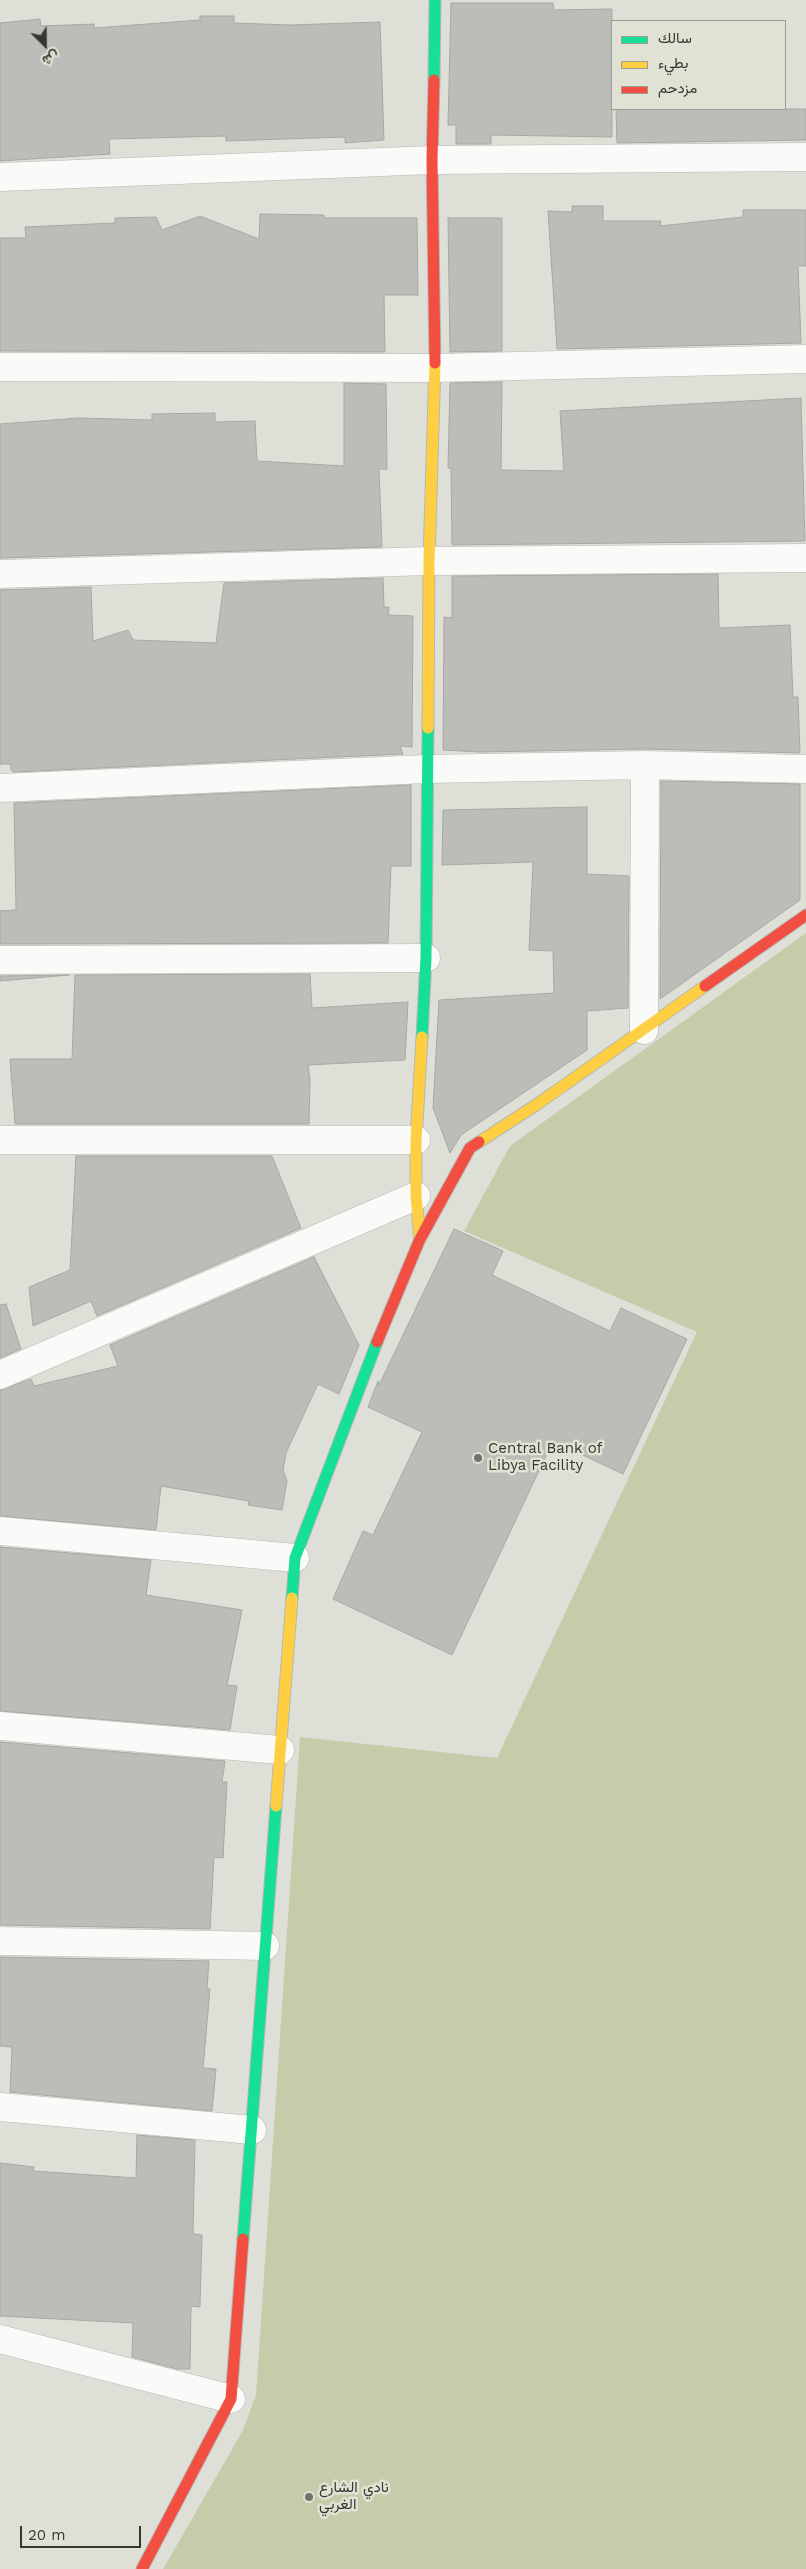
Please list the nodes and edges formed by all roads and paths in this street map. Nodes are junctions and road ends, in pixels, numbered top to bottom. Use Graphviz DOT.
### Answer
graph roads {
  1 [pos="435,0"];
  2 [pos="806,157"];
  3 [pos="432,160"];
  4 [pos="0,177"];
  5 [pos="806,359"];
  6 [pos="0,367"];
  7 [pos="435,368"];
  8 [pos="806,558"];
  9 [pos="430,561"];
  10 [pos="0,574"];
  11 [pos="645,765"];
  12 [pos="426,769"];
  13 [pos="806,769"];
  14 [pos="0,788"];
  15 [pos="806,915"];
  16 [pos="426,958"];
  17 [pos="0,960"];
  18 [pos="644,1030"];
  19 [pos="0,1140"];
  20 [pos="416,1140"];
  21 [pos="416,1196"];
  22 [pos="420,1239"];
  23 [pos="0,1374"];
  24 [pos="0,1531"];
  25 [pos="295,1558"];
  26 [pos="0,1726"];
  27 [pos="280,1750"];
  28 [pos="0,1941"];
  29 [pos="265,1946"];
  30 [pos="0,2106"];
  31 [pos="252,2130"];
  32 [pos="0,2338"];
  33 [pos="231,2399"];
  34 [pos="142,2569"];
  1 -- 3 [label="street"];
  2 -- 3 [label="street"];
  3 -- 4 [label="street"];
  3 -- 7 [label="street"];
  5 -- 7 [label="street"];
  6 -- 7 [label="street"];
  7 -- 9 [label="street"];
  8 -- 9 [label="street"];
  9 -- 10 [label="street"];
  9 -- 12 [label="street"];
  11 -- 12 [label="street"];
  11 -- 13 [label="street"];
  11 -- 18 [label="street"];
  12 -- 14 [label="street"];
  12 -- 16 [label="street"];
  15 -- 18 [label="street"];
  16 -- 17 [label="street"];
  16 -- 20 [label="street"];
  18 -- 22 [label="street"];
  19 -- 20 [label="street"];
  20 -- 21 [label="street"];
  21 -- 22 [label="street"];
  21 -- 23 [label="street"];
  22 -- 25 [label="street"];
  24 -- 25 [label="street"];
  25 -- 27 [label="street"];
  26 -- 27 [label="street"];
  27 -- 29 [label="street"];
  28 -- 29 [label="street"];
  29 -- 31 [label="street"];
  30 -- 31 [label="street"];
  31 -- 33 [label="street"];
  32 -- 33 [label="street"];
  33 -- 34 [label="street"];
}
